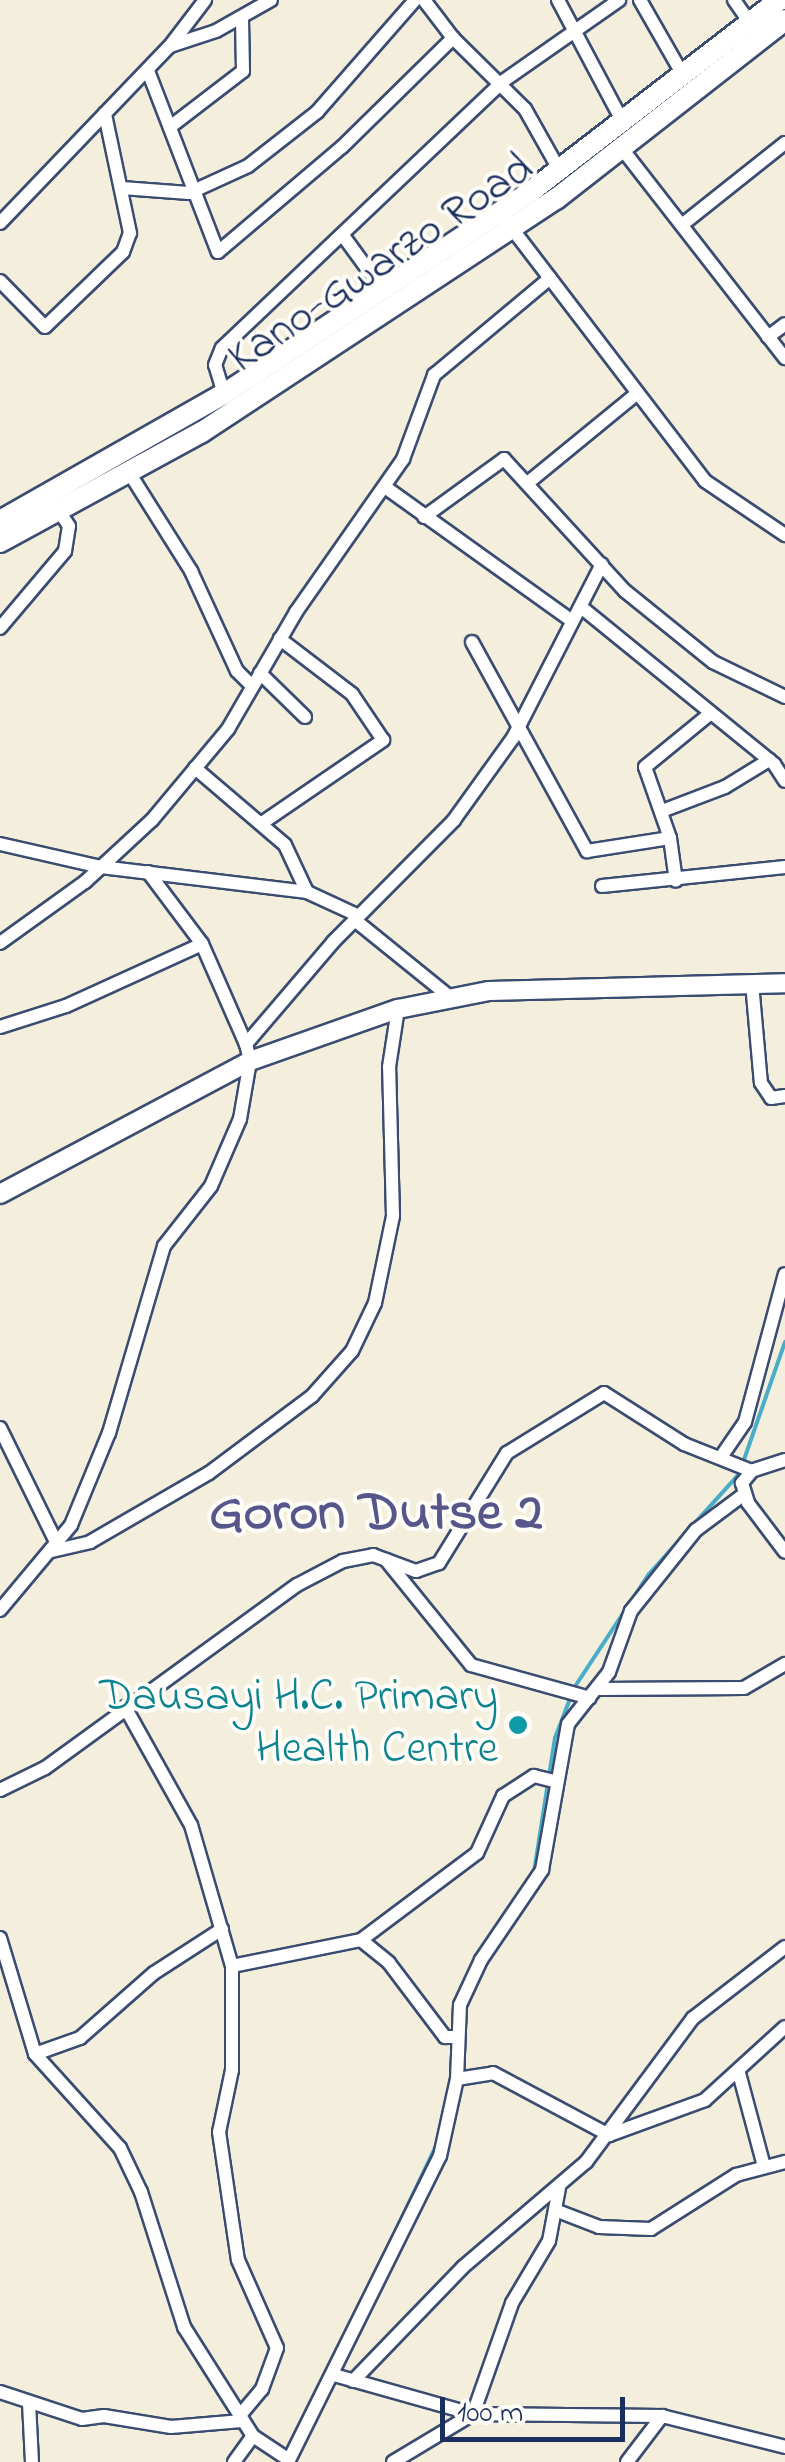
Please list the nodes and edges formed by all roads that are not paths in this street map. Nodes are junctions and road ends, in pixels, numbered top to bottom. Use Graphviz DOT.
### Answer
graph roads {
  1 [pos="205,0"];
  2 [pos="271,0"];
  3 [pos="414,0"];
  4 [pos="424,0"];
  5 [pos="558,0"];
  6 [pos="619,0"];
  7 [pos="640,0"];
  8 [pos="734,0"];
  9 [pos="779,0"];
  10 [pos="242,17"];
  11 [pos="785,20"];
  12 [pos="751,24"];
  13 [pos="573,30"];
  14 [pos="452,38"];
  15 [pos="170,46"];
  16 [pos="148,70"];
  17 [pos="683,75"];
  18 [pos="502,82"];
  19 [pos="105,114"];
  20 [pos="624,122"];
  21 [pos="170,127"];
  22 [pos="785,144"];
  23 [pos="623,150"];
  24 [pos="560,171"];
  25 [pos="122,188"];
  26 [pos="190,192"];
  27 [pos="505,220"];
  28 [pos="0,223"];
  29 [pos="684,224"];
  30 [pos="344,236"];
  31 [pos="550,278"];
  32 [pos="0,281"];
  33 [pos="382,288"];
  34 [pos="785,324"];
  35 [pos="768,337"];
  36 [pos="785,358"];
  37 [pos="224,394"];
  38 [pos="635,395"];
  39 [pos="130,474"];
  40 [pos="530,481"];
  41 [pos="384,487"];
  42 [pos="59,511"];
  43 [pos="424,516"];
  44 [pos="0,521"];
  45 [pos="785,535"];
  46 [pos="0,542"];
  47 [pos="602,564"];
  48 [pos="581,608"];
  49 [pos="571,620"];
  50 [pos="0,628"];
  51 [pos="280,639"];
  52 [pos="472,642"];
  53 [pos="260,673"];
  54 [pos="252,686"];
  55 [pos="785,697"];
  56 [pos="711,713"];
  57 [pos="305,717"];
  58 [pos="517,730"];
  59 [pos="769,760"];
  60 [pos="195,768"];
  61 [pos="785,781"];
  62 [pos="662,812"];
  63 [pos="262,823"];
  64 [pos="670,838"];
  65 [pos="0,844"];
  66 [pos="101,867"];
  67 [pos="785,867"];
  68 [pos="148,872"];
  69 [pos="676,881"];
  70 [pos="602,886"];
  71 [pos="307,892"];
  72 [pos="358,918"];
  73 [pos="0,943"];
  74 [pos="202,944"];
  75 [pos="752,983"];
  76 [pos="785,983"];
  77 [pos="450,997"];
  78 [pos="398,1009"];
  79 [pos="0,1028"];
  80 [pos="248,1052"];
  81 [pos="785,1096"];
  82 [pos="0,1194"];
  83 [pos="785,1274"];
  84 [pos="0,1428"];
  85 [pos="720,1457"];
  86 [pos="785,1460"];
  87 [pos="752,1472"];
  88 [pos="744,1495"];
  89 [pos="55,1547"];
  90 [pos="785,1552"];
  91 [pos="385,1558"];
  92 [pos="0,1610"];
  93 [pos="785,1664"];
  94 [pos="594,1693"];
  95 [pos="125,1707"];
  96 [pos="554,1780"];
  97 [pos="0,1790"];
  98 [pos="222,1929"];
  99 [pos="0,1938"];
  100 [pos="361,1940"];
  101 [pos="785,1947"];
  102 [pos="232,1966"];
  103 [pos="785,2026"];
  104 [pos="451,2037"];
  105 [pos="35,2054"];
  106 [pos="739,2073"];
  107 [pos="457,2079"];
  108 [pos="609,2135"];
  109 [pos="785,2162"];
  110 [pos="764,2166"];
  111 [pos="560,2188"];
  112 [pos="555,2210"];
  113 [pos="334,2375"];
  114 [pos="353,2381"];
  115 [pos="0,2392"];
  116 [pos="28,2404"];
  117 [pos="472,2414"];
  118 [pos="662,2416"];
  119 [pos="241,2418"];
  120 [pos="258,2441"];
  121 [pos="785,2447"];
  122 [pos="288,2461"];
  123 [pos="32,2462"];
  124 [pos="234,2462"];
  125 [pos="393,2462"];
  126 [pos="626,2462"];
  1 -- 15 [label="street"];
  2 -- 10 [label="street"];
  3 -- 26 [label="street"];
  4 -- 14 [label="street"];
  5 -- 13 [label="street"];
  6 -- 13 [label="street"];
  7 -- 17 [label="street"];
  8 -- 12 [label="street"];
  9 -- 12 [label="main road, Kano-Gwarzo Road"];
  10 -- 15 [label="street"];
  10 -- 21 [label="street"];
  11 -- 23 [label="main road, Kano-Gwarzo Road"];
  12 -- 17 [label="main road, Kano-Gwarzo Road"];
  13 -- 18 [label="street"];
  13 -- 20 [label="street"];
  14 -- 18 [label="street"];
  14 -- 26 [label="street"];
  15 -- 16 [label="street"];
  16 -- 19 [label="street"];
  16 -- 21 [label="street"];
  17 -- 20 [label="main road, Kano-Gwarzo Road"];
  18 -- 24 [label="street"];
  18 -- 30 [label="street"];
  19 -- 25 [label="street"];
  19 -- 28 [label="street"];
  20 -- 24 [label="main road, Kano-Gwarzo Road"];
  21 -- 26 [label="street"];
  22 -- 29 [label="street"];
  23 -- 27 [label="main road, Kano-Gwarzo Road"];
  23 -- 29 [label="street"];
  24 -- 27 [label="main road, Kano-Gwarzo Road"];
  25 -- 26 [label="street"];
  25 -- 32 [label="street"];
  27 -- 31 [label="street"];
  27 -- 33 [label="main road, Kano-Gwarzo Road"];
  27 -- 39 [label="main road, Kano-Gwarzo Road"];
  29 -- 35 [label="street"];
  30 -- 33 [label="street"];
  30 -- 37 [label="street"];
  31 -- 38 [label="street"];
  31 -- 41 [label="street"];
  33 -- 37 [label="main road, Kano-Gwarzo Road"];
  34 -- 35 [label="street"];
  35 -- 36 [label="street"];
  37 -- 44 [label="main road, Kano-Gwarzo Road"];
  38 -- 40 [label="street"];
  38 -- 45 [label="street"];
  39 -- 42 [label="main road, Kano-Gwarzo Road"];
  39 -- 54 [label="street"];
  40 -- 43 [label="street"];
  40 -- 47 [label="street"];
  41 -- 43 [label="street"];
  41 -- 51 [label="street"];
  42 -- 46 [label="main road, Kano-Gwarzo Road"];
  42 -- 50 [label="street"];
  43 -- 49 [label="street"];
  47 -- 48 [label="street"];
  47 -- 55 [label="street"];
  48 -- 49 [label="street"];
  48 -- 56 [label="street"];
  49 -- 58 [label="street"];
  51 -- 53 [label="street"];
  51 -- 63 [label="street"];
  52 -- 58 [label="street"];
  53 -- 54 [label="street"];
  53 -- 57 [label="street"];
  54 -- 60 [label="street"];
  56 -- 59 [label="street"];
  56 -- 62 [label="street"];
  58 -- 64 [label="street"];
  58 -- 72 [label="street"];
  59 -- 61 [label="street"];
  59 -- 62 [label="street"];
  60 -- 63 [label="street"];
  60 -- 66 [label="street"];
  62 -- 64 [label="street"];
  63 -- 71 [label="street"];
  64 -- 69 [label="street"];
  65 -- 66 [label="street"];
  66 -- 68 [label="street"];
  66 -- 73 [label="street"];
  67 -- 69 [label="street"];
  68 -- 71 [label="street"];
  68 -- 74 [label="street"];
  69 -- 70 [label="street"];
  71 -- 72 [label="street"];
  72 -- 77 [label="street"];
  72 -- 80 [label="street"];
  74 -- 79 [label="street"];
  74 -- 80 [label="street"];
  75 -- 76 [label="street"];
  75 -- 77 [label="street"];
  75 -- 81 [label="street"];
  77 -- 78 [label="street"];
  78 -- 80 [label="street"];
  78 -- 89 [label="street"];
  80 -- 82 [label="street"];
  80 -- 89 [label="street"];
  83 -- 85 [label="street"];
  84 -- 89 [label="street"];
  85 -- 87 [label="street"];
  85 -- 91 [label="street"];
  86 -- 87 [label="street"];
  87 -- 88 [label="street"];
  88 -- 90 [label="street"];
  88 -- 94 [label="street"];
  89 -- 92 [label="street"];
  91 -- 94 [label="street"];
  91 -- 95 [label="street"];
  93 -- 94 [label="street"];
  94 -- 96 [label="street"];
  95 -- 97 [label="street"];
  95 -- 98 [label="street"];
  96 -- 100 [label="street"];
  96 -- 104 [label="street"];
  98 -- 102 [label="street"];
  98 -- 105 [label="street"];
  99 -- 105 [label="street"];
  100 -- 102 [label="street"];
  100 -- 104 [label="street"];
  101 -- 108 [label="street"];
  102 -- 119 [label="street"];
  103 -- 106 [label="street"];
  104 -- 107 [label="street"];
  105 -- 119 [label="street"];
  106 -- 108 [label="street"];
  106 -- 110 [label="street"];
  107 -- 108 [label="street"];
  107 -- 113 [label="street"];
  108 -- 111 [label="street"];
  109 -- 110 [label="street"];
  110 -- 112 [label="street"];
  111 -- 112 [label="street"];
  111 -- 114 [label="street"];
  112 -- 117 [label="street"];
  113 -- 114 [label="street"];
  113 -- 122 [label="street"];
  114 -- 117 [label="street"];
  115 -- 116 [label="street"];
  116 -- 119 [label="street"];
  116 -- 123 [label="street"];
  117 -- 118 [label="street"];
  117 -- 125 [label="street"];
  118 -- 121 [label="street"];
  118 -- 126 [label="street"];
  119 -- 120 [label="street"];
  120 -- 122 [label="street"];
  120 -- 124 [label="street"];
}
